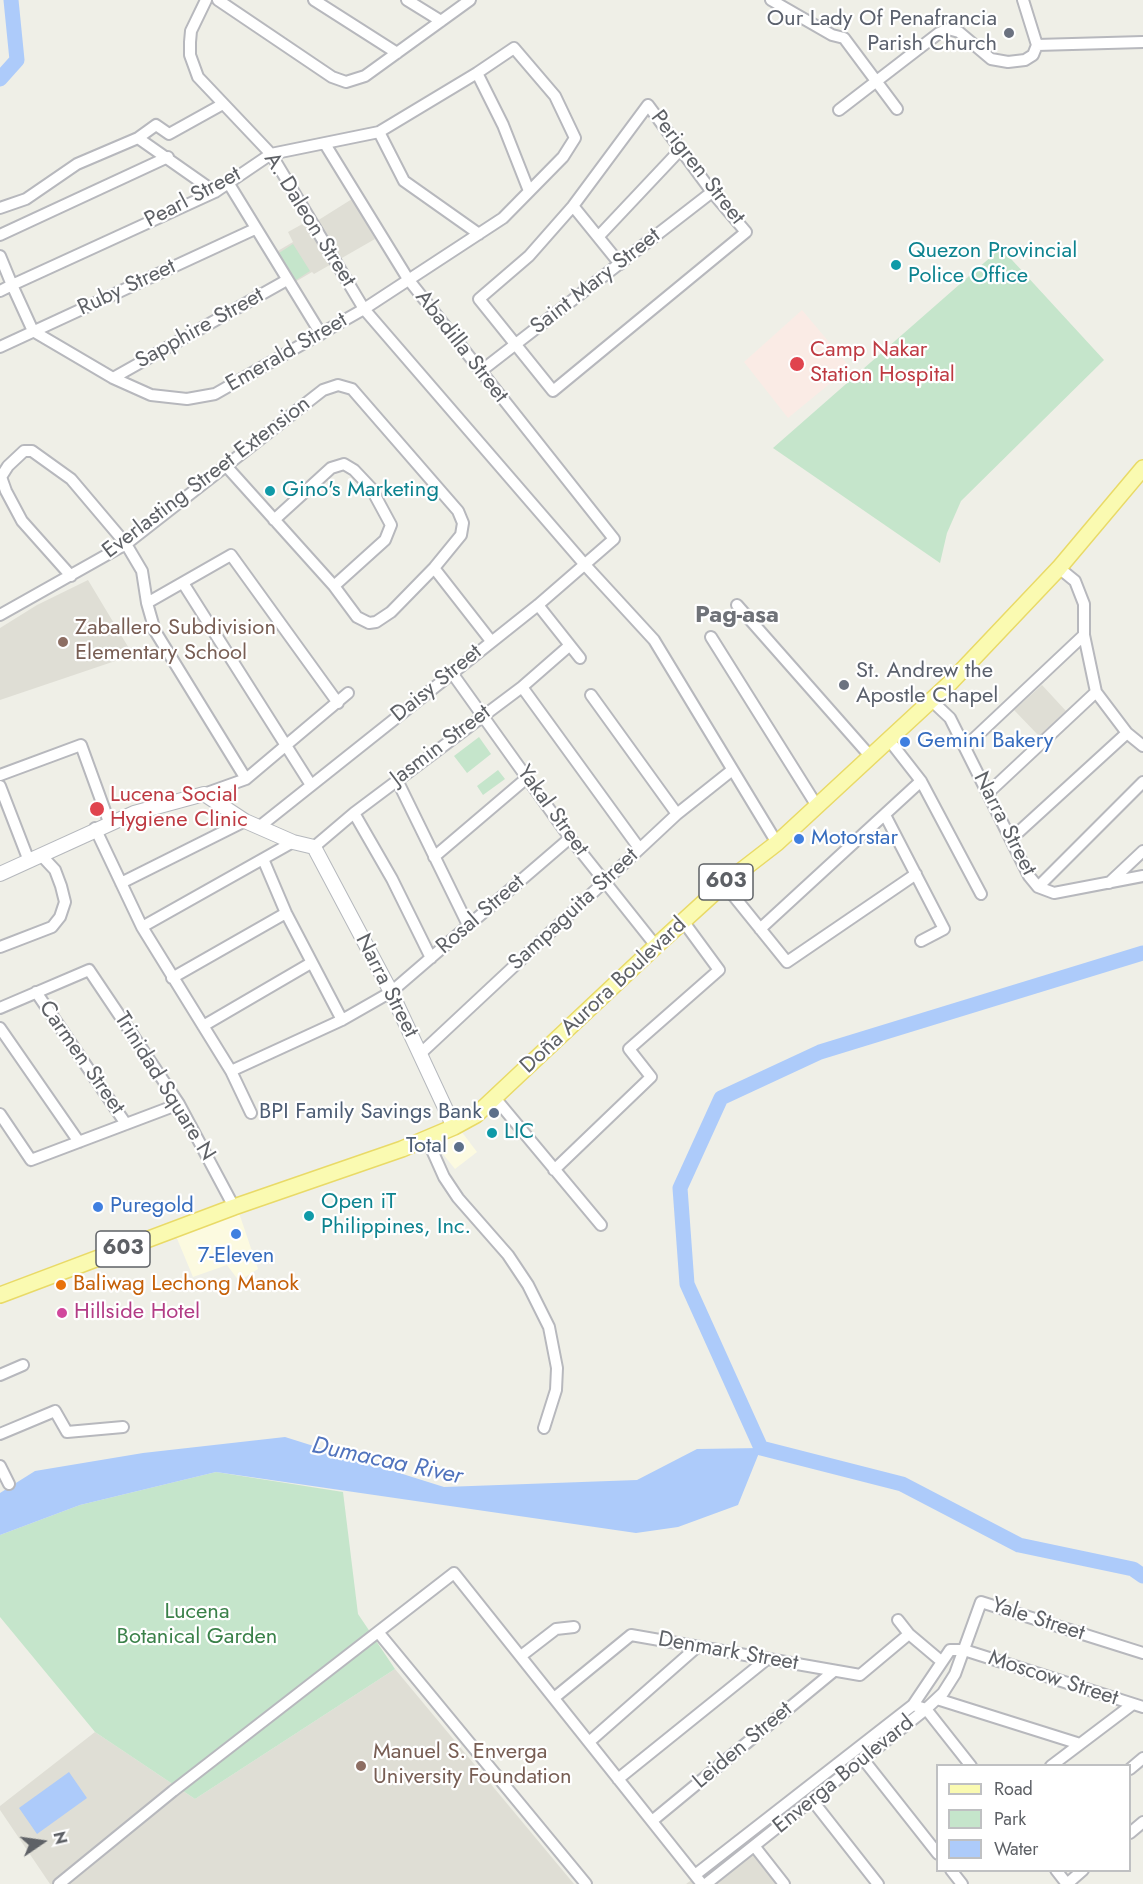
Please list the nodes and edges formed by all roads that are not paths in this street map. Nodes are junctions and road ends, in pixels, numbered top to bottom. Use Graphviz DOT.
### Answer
graph roads {
  1 [pos="206,0"];
  2 [pos="218,0"];
  3 [pos="314,0"];
  4 [pos="407,0"];
  5 [pos="470,0"];
  6 [pos="771,0"];
  7 [pos="1023,0"];
  8 [pos="441,21"];
  9 [pos="1143,42"];
  10 [pos="1037,45"];
  11 [pos="397,53"];
  12 [pos="477,73"];
  13 [pos="876,81"];
  14 [pos="223,104"];
  15 [pos="897,109"];
  16 [pos="839,110"];
  17 [pos="379,132"];
  18 [pos="138,138"];
  19 [pos="575,138"];
  20 [pos="325,144"];
  21 [pos="681,150"];
  22 [pos="271,153"];
  23 [pos="168,157"];
  24 [pos="229,184"];
  25 [pos="529,191"];
  26 [pos="215,192"];
  27 [pos="712,192"];
  28 [pos="573,206"];
  29 [pos="0,207"];
  30 [pos="255,229"];
  31 [pos="479,234"];
  32 [pos="0,235"];
  33 [pos="599,236"];
  34 [pos="0,256"];
  35 [pos="620,264"];
  36 [pos="408,279"];
  37 [pos="287,280"];
  38 [pos="12,285"];
  39 [pos="0,291"];
  40 [pos="364,309"];
  41 [pos="33,331"];
  42 [pos="321,334"];
  43 [pos="516,344"];
  44 [pos="0,347"];
  45 [pos="481,371"];
  46 [pos="113,378"];
  47 [pos="227,467"];
  48 [pos="3,468"];
  49 [pos="1143,468"];
  50 [pos="274,520"];
  51 [pos="614,539"];
  52 [pos="126,544"];
  53 [pos="586,566"];
  54 [pos="434,568"];
  55 [pos="1059,568"];
  56 [pos="71,576"];
  57 [pos="183,583"];
  58 [pos="334,586"];
  59 [pos="147,603"];
  60 [pos="538,605"];
  61 [pos="737,605"];
  62 [pos="0,615"];
  63 [pos="1084,635"];
  64 [pos="711,638"];
  65 [pos="491,641"];
  66 [pos="569,646"];
  67 [pos="580,658"];
  68 [pos="452,674"];
  69 [pos="522,687"];
  70 [pos="1096,692"];
  71 [pos="348,693"];
  72 [pos="591,695"];
  73 [pos="932,701"];
  74 [pos="338,703"];
  75 [pos="481,716"];
  76 [pos="1127,733"];
  77 [pos="890,740"];
  78 [pos="1143,746"];
  79 [pos="285,747"];
  80 [pos="965,747"];
  81 [pos="871,757"];
  82 [pos="731,771"];
  83 [pos="0,775"];
  84 [pos="528,777"];
  85 [pos="246,779"];
  86 [pos="397,780"];
  87 [pos="921,782"];
  88 [pos="1143,782"];
  89 [pos="311,785"];
  90 [pos="0,786"];
  91 [pos="988,793"];
  92 [pos="204,794"];
  93 [pos="817,806"];
  94 [pos="354,813"];
  95 [pos="676,814"];
  96 [pos="885,816"];
  97 [pos="245,821"];
  98 [pos="110,822"];
  99 [pos="259,827"];
  100 [pos="95,828"];
  101 [pos="570,838"];
  102 [pos="1012,838"];
  103 [pos="293,842"];
  104 [pos="777,843"];
  105 [pos="314,847"];
  106 [pos="639,848"];
  107 [pos="1143,851"];
  108 [pos="434,857"];
  109 [pos="35,858"];
  110 [pos="263,859"];
  111 [pos="0,874"];
  112 [pos="916,874"];
  113 [pos="1143,876"];
  114 [pos="605,882"];
  115 [pos="121,883"];
  116 [pos="1108,883"];
  117 [pos="724,884"];
  118 [pos="1038,887"];
  119 [pos="981,894"];
  120 [pos="286,913"];
  121 [pos="683,921"];
  122 [pos="468,925"];
  123 [pos="142,927"];
  124 [pos="760,928"];
  125 [pos="921,941"];
  126 [pos="656,946"];
  127 [pos="0,947"];
  128 [pos="431,958"];
  129 [pos="311,963"];
  130 [pos="172,978"];
  131 [pos="36,992"];
  132 [pos="391,992"];
  133 [pos="0,1008"];
  134 [pos="342,1020"];
  135 [pos="203,1026"];
  136 [pos="0,1028"];
  137 [pos="420,1054"];
  138 [pos="231,1071"];
  139 [pos="495,1098"];
  140 [pos="179,1104"];
  141 [pos="251,1113"];
  142 [pos="0,1114"];
  143 [pos="126,1124"];
  144 [pos="454,1127"];
  145 [pos="427,1139"];
  146 [pos="79,1142"];
  147 [pos="554,1170"];
  148 [pos="234,1207"];
  149 [pos="601,1226"];
  150 [pos="0,1295"];
  151 [pos="23,1365"];
  152 [pos="0,1375"];
  153 [pos="123,1427"];
  154 [pos="544,1428"];
  155 [pos="0,1434"];
  156 [pos="0,1466"];
  157 [pos="9,1484"];
  158 [pos="898,1620"];
  159 [pos="574,1627"];
  160 [pos="378,1632"];
  161 [pos="909,1634"];
  162 [pos="697,1647"];
  163 [pos="964,1650"];
  164 [pos="1143,1653"];
  165 [pos="521,1656"];
  166 [pos="767,1659"];
  167 [pos="941,1661"];
  168 [pos="834,1671"];
  169 [pos="554,1698"];
  170 [pos="937,1699"];
  171 [pos="913,1705"];
  172 [pos="1138,1706"];
  173 [pos="926,1709"];
  174 [pos="589,1742"];
  175 [pos="1080,1744"];
  176 [pos="1143,1758"];
  177 [pos="863,1759"];
  178 [pos="969,1764"];
  179 [pos="1054,1764"];
  180 [pos="1131,1768"];
  181 [pos="618,1779"];
  182 [pos="812,1800"];
  183 [pos="652,1821"];
  184 [pos="1143,1822"];
  185 [pos="1131,1832"];
  186 [pos="755,1847"];
  187 [pos="936,1851"];
  188 [pos="953,1872"];
  189 [pos="1058,1872"];
  190 [pos="1081,1872"];
  191 [pos="695,1875"];
  192 [pos="59,1884"];
  193 [pos="586,1884"];
  194 [pos="704,1884"];
  195 [pos="784,1884"];
  196 [pos="878,1884"];
  197 [pos="962,1884"];
  198 [pos="1067,1884"];
  1 -- 14 [label="street, A. Daleon Street"];
  2 -- 11 [label="street"];
  3 -- 11 [label="street"];
  4 -- 8 [label="street"];
  5 -- 8 [label="street"];
  6 -- 13 [label="street"];
  7 -- 10 [label="street"];
  8 -- 11 [label="street"];
  9 -- 10 [label="street"];
  10 -- 13 [label="street"];
  12 -- 17 [label="street, Pearl Street"];
  12 -- 19 [label="street, Pearl Street"];
  12 -- 25 [label="street"];
  13 -- 15 [label="street"];
  13 -- 16 [label="street"];
  14 -- 18 [label="street"];
  14 -- 22 [label="street, A. Daleon Street"];
  17 -- 20 [label="street, Pearl Street"];
  17 -- 31 [label="street"];
  18 -- 23 [label="street"];
  18 -- 29 [label="street"];
  19 -- 25 [label="street, Emerald Street"];
  20 -- 22 [label="street, Pearl Street"];
  20 -- 36 [label="street, Abadilla Street"];
  21 -- 27 [label="street, Perigren Street"];
  21 -- 28 [label="street, Perigren Street"];
  21 -- 33 [label="street"];
  22 -- 24 [label="street, Pearl Street"];
  22 -- 40 [label="street, A. Daleon Street"];
  23 -- 26 [label="street"];
  23 -- 32 [label="street"];
  24 -- 26 [label="street, Pearl Street"];
  24 -- 30 [label="street"];
  25 -- 31 [label="street, Emerald Street"];
  26 -- 38 [label="street, Pearl Street"];
  27 -- 35 [label="street, Saint Mary Street"];
  27 -- 43 [label="street, Perigren Street"];
  28 -- 33 [label="street"];
  28 -- 43 [label="street"];
  30 -- 37 [label="street"];
  30 -- 41 [label="street, Ruby Street"];
  31 -- 36 [label="street, Emerald Street"];
  33 -- 35 [label="street"];
  34 -- 38 [label="street"];
  35 -- 43 [label="street, Saint Mary Street"];
  36 -- 40 [label="street, Emerald Street"];
  36 -- 45 [label="street, Abadilla Street"];
  37 -- 42 [label="street"];
  37 -- 46 [label="street, Sapphire Street"];
  38 -- 39 [label="street, Pearl Street"];
  38 -- 41 [label="street"];
  40 -- 42 [label="street, Emerald Street"];
  40 -- 53 [label="street, A. Daleon Street"];
  41 -- 44 [label="street, Ruby Street"];
  41 -- 46 [label="street, Emerald Street"];
  42 -- 46 [label="street, Emerald Street"];
  43 -- 45 [label="street, Saint Mary Street"];
  45 -- 51 [label="street, Abadilla Street"];
  47 -- 50 [label="street"];
  47 -- 52 [label="street, Everlasting Street Extension"];
  47 -- 54 [label="street, Everlasting Street Extension"];
  48 -- 52 [label="street"];
  48 -- 56 [label="street"];
  49 -- 55 [label="main road, Doña Aurora Boulevard / 603"];
  50 -- 58 [label="street"];
  50 -- 58 [label="street"];
  51 -- 53 [label="street, Daisy Street"];
  52 -- 56 [label="street, Everlasting Street Extension"];
  52 -- 59 [label="street"];
  53 -- 60 [label="street, Daisy Street"];
  53 -- 82 [label="street, A. Daleon Street"];
  54 -- 58 [label="street"];
  54 -- 65 [label="street"];
  55 -- 63 [label="street"];
  55 -- 73 [label="main road, Doña Aurora Boulevard / 603"];
  56 -- 62 [label="street, Everlasting Street Extension"];
  57 -- 59 [label="street"];
  57 -- 74 [label="street"];
  57 -- 79 [label="street"];
  59 -- 85 [label="street"];
  60 -- 65 [label="street, Daisy Street"];
  60 -- 66 [label="street"];
  61 -- 81 [label="street"];
  63 -- 70 [label="street"];
  63 -- 80 [label="street"];
  64 -- 93 [label="street"];
  65 -- 68 [label="street, Daisy Street"];
  66 -- 67 [label="street"];
  66 -- 69 [label="street, Jasmin Street"];
  68 -- 75 [label="street, Yakal Street"];
  68 -- 89 [label="street, Daisy Street"];
  69 -- 75 [label="street, Jasmin Street"];
  69 -- 106 [label="street"];
  70 -- 76 [label="street"];
  70 -- 91 [label="street"];
  71 -- 74 [label="street"];
  72 -- 95 [label="street"];
  73 -- 77 [label="main road, Doña Aurora Boulevard / 603"];
  73 -- 80 [label="street, Narra Street"];
  74 -- 79 [label="street"];
  75 -- 84 [label="street, Yakal Street"];
  75 -- 86 [label="street, Jasmin Street"];
  76 -- 78 [label="street"];
  76 -- 102 [label="street"];
  77 -- 81 [label="main road, Doña Aurora Boulevard / 603"];
  77 -- 87 [label="street"];
  79 -- 85 [label="street"];
  79 -- 89 [label="street"];
  80 -- 91 [label="street, Narra Street"];
  81 -- 93 [label="main road, Doña Aurora Boulevard / 603"];
  82 -- 95 [label="street, Sampaguita Street"];
  82 -- 104 [label="street, A. Daleon Street"];
  83 -- 98 [label="street"];
  84 -- 101 [label="street, Yakal Street"];
  84 -- 108 [label="street"];
  85 -- 92 [label="street"];
  86 -- 94 [label="street, Jasmin Street"];
  86 -- 108 [label="street"];
  87 -- 96 [label="street"];
  87 -- 119 [label="street"];
  88 -- 118 [label="street"];
  89 -- 99 [label="street, Daisy Street"];
  90 -- 109 [label="street"];
  91 -- 102 [label="street, Narra Street"];
  92 -- 97 [label="street"];
  92 -- 98 [label="street"];
  93 -- 104 [label="main road, Doña Aurora Boulevard / 603"];
  94 -- 105 [label="street, Jasmin Street"];
  94 -- 128 [label="street"];
  95 -- 106 [label="street, Sampaguita Street"];
  96 -- 112 [label="street"];
  96 -- 124 [label="street"];
  97 -- 99 [label="street"];
  97 -- 115 [label="street"];
  98 -- 100 [label="street"];
  99 -- 103 [label="street"];
  100 -- 109 [label="street"];
  100 -- 115 [label="street"];
  101 -- 114 [label="street, Yakal Street"];
  101 -- 122 [label="street, Rosal Street"];
  102 -- 118 [label="street, Narra Street"];
  103 -- 105 [label="street"];
  103 -- 110 [label="street"];
  104 -- 117 [label="main road, Doña Aurora Boulevard / 603"];
  105 -- 132 [label="street, Narra Street"];
  106 -- 114 [label="street, Sampaguita Street"];
  107 -- 116 [label="street"];
  108 -- 122 [label="street"];
  109 -- 111 [label="street"];
  109 -- 127 [label="street"];
  110 -- 120 [label="street"];
  110 -- 123 [label="street"];
  112 -- 124 [label="street"];
  112 -- 125 [label="street"];
  113 -- 116 [label="street, Narra Street"];
  114 -- 126 [label="street, Yakal Street"];
  114 -- 137 [label="street, Sampaguita Street"];
  115 -- 123 [label="street"];
  116 -- 118 [label="street, Narra Street"];
  117 -- 121 [label="main road, Doña Aurora Boulevard / 603"];
  117 -- 124 [label="street"];
  120 -- 129 [label="street"];
  120 -- 130 [label="street"];
  121 -- 126 [label="main road, Doña Aurora Boulevard / 603"];
  121 -- 147 [label="street"];
  122 -- 128 [label="street, Rosal Street"];
  123 -- 130 [label="street"];
  126 -- 139 [label="main road, Doña Aurora Boulevard / 603"];
  128 -- 132 [label="street, Rosal Street"];
  129 -- 134 [label="street"];
  129 -- 135 [label="street"];
  130 -- 135 [label="street"];
  131 -- 133 [label="street"];
  131 -- 140 [label="street, Trinidad Square N"];
  131 -- 143 [label="street, Carmen Street"];
  132 -- 134 [label="street, Rosal Street"];
  132 -- 137 [label="street, Narra Street"];
  134 -- 138 [label="street, Rosal Street"];
  135 -- 138 [label="street"];
  136 -- 146 [label="street"];
  137 -- 144 [label="street, Narra Street"];
  138 -- 141 [label="street"];
  139 -- 144 [label="main road, Doña Aurora Boulevard / 603"];
  139 -- 147 [label="street"];
  140 -- 143 [label="street"];
  140 -- 148 [label="street, Trinidad Square N"];
  142 -- 146 [label="street"];
  143 -- 146 [label="street"];
  144 -- 145 [label="main road, Doña Aurora Boulevard / 603"];
  145 -- 148 [label="main road, Doña Aurora Boulevard / 603"];
  145 -- 154 [label="street"];
  147 -- 149 [label="street"];
  148 -- 150 [label="main road, Doña Aurora Boulevard / 603"];
  151 -- 152 [label="street"];
  153 -- 155 [label="street"];
  156 -- 157 [label="street"];
  158 -- 161 [label="street"];
  159 -- 165 [label="street"];
  160 -- 165 [label="street"];
  160 -- 192 [label="street"];
  160 -- 193 [label="street"];
  161 -- 167 [label="street"];
  161 -- 168 [label="street, Denmark Street"];
  162 -- 166 [label="street, Denmark Street"];
  162 -- 169 [label="street, Denmark Street"];
  162 -- 174 [label="street"];
  163 -- 164 [label="street, Yale Street"];
  163 -- 167 [label="street"];
  163 -- 170 [label="street, Enverga Boulevard"];
  163 -- 172 [label="street, Moscow Street"];
  165 -- 169 [label="street"];
  166 -- 168 [label="street, Denmark Street"];
  166 -- 181 [label="street"];
  167 -- 171 [label="street"];
  168 -- 183 [label="street, Leiden Street"];
  169 -- 174 [label="street"];
  170 -- 173 [label="street, Enverga Boulevard"];
  170 -- 175 [label="street"];
  171 -- 173 [label="street"];
  171 -- 191 [label="street"];
  172 -- 175 [label="street"];
  173 -- 177 [label="street, Enverga Boulevard"];
  173 -- 178 [label="street"];
  174 -- 181 [label="street"];
  175 -- 179 [label="street"];
  176 -- 180 [label="street"];
  177 -- 182 [label="street, Enverga Boulevard"];
  177 -- 187 [label="street"];
  181 -- 183 [label="street"];
  182 -- 186 [label="street, Enverga Boulevard"];
  182 -- 196 [label="street"];
  183 -- 191 [label="street"];
  184 -- 185 [label="street"];
  186 -- 194 [label="street, Enverga Boulevard"];
  186 -- 195 [label="street"];
  188 -- 197 [label="street"];
  189 -- 198 [label="street"];
  190 -- 198 [label="street"];
  191 -- 194 [label="street"];
}
